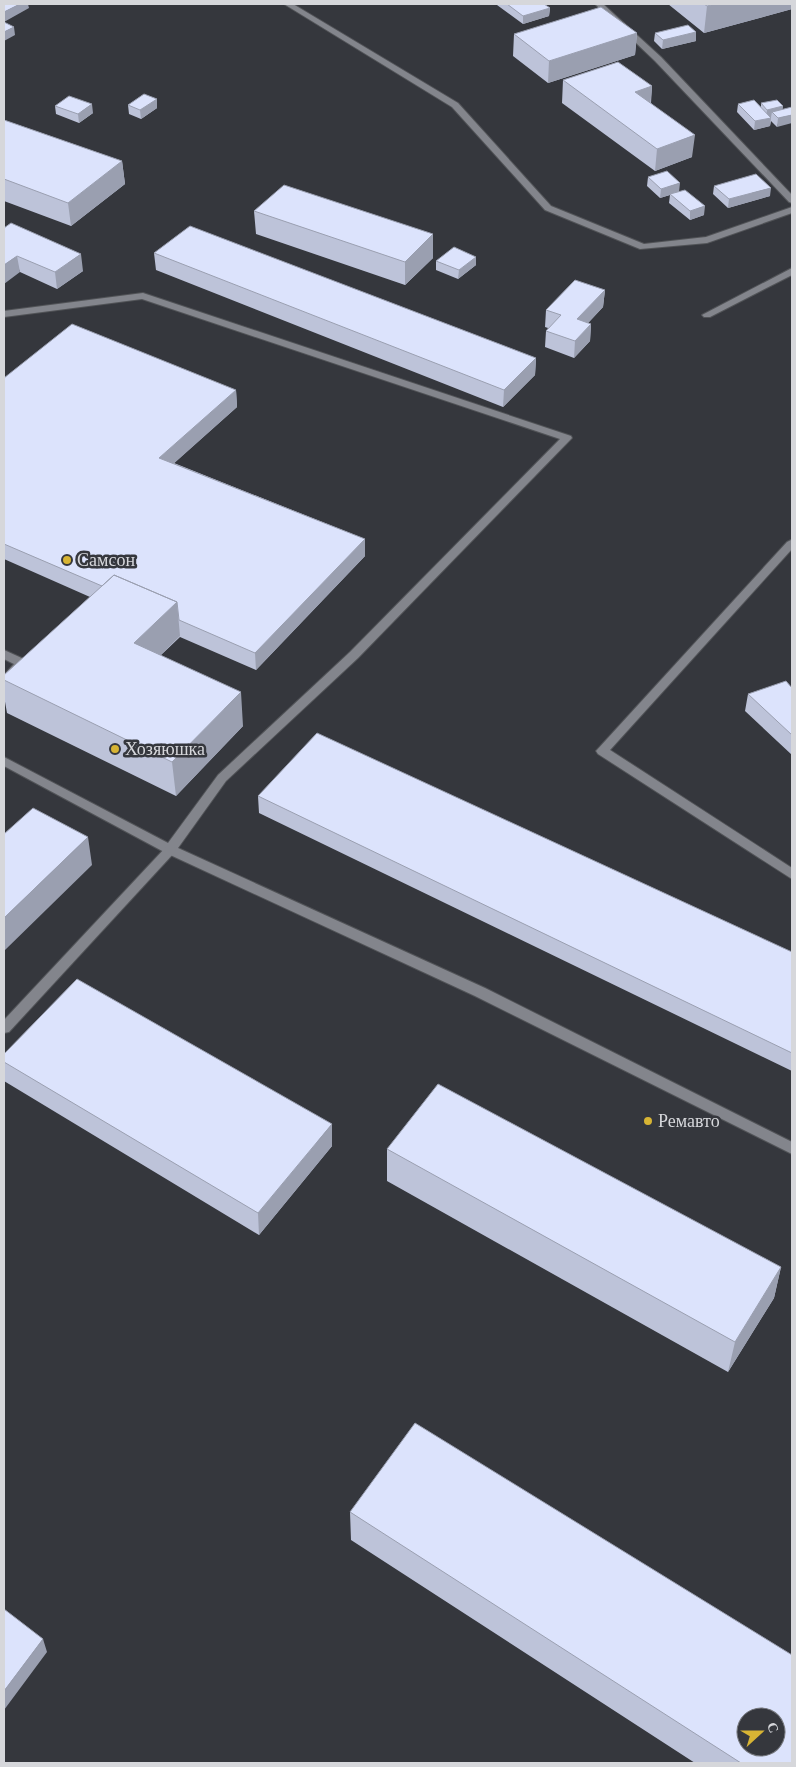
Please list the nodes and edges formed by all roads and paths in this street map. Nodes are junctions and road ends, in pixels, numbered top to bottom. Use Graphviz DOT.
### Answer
graph roads {
  1 [pos="288,4"];
  2 [pos="599,4"];
  3 [pos="792,200"];
  4 [pos="792,210"];
  5 [pos="792,272"];
  6 [pos="4,314"];
  7 [pos="707,315"];
  8 [pos="792,545"];
  9 [pos="4,654"];
  10 [pos="4,682"];
  11 [pos="4,761"];
  12 [pos="170,850"];
  13 [pos="792,874"];
  14 [pos="4,1028"];
  15 [pos="792,1148"];
  1 -- 4 [label="street"];
  2 -- 3 [label="street"];
  5 -- 7 [label="street"];
  6 -- 12 [label="street"];
  8 -- 13 [label="street"];
  9 -- 10 [label="street"];
  11 -- 12 [label="street"];
  12 -- 14 [label="street"];
  12 -- 15 [label="street"];
}
